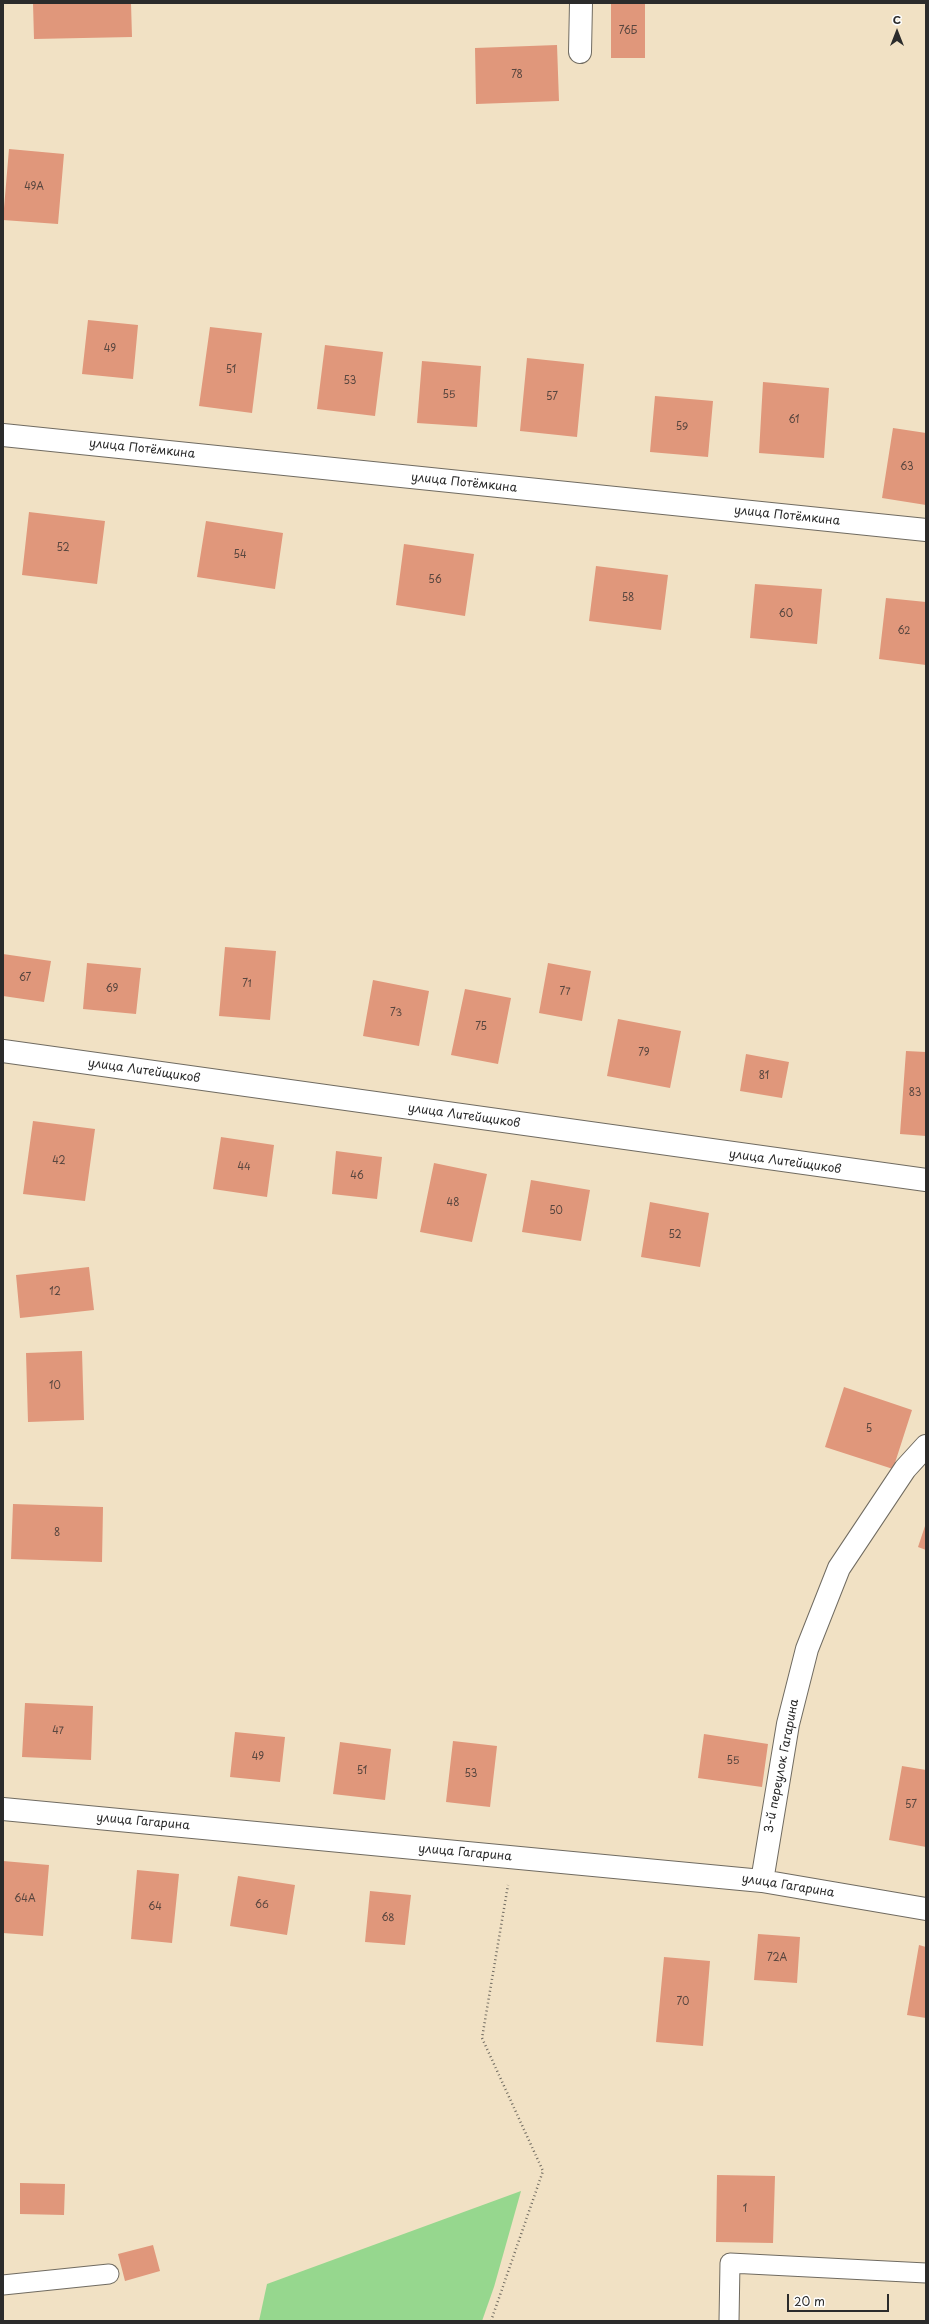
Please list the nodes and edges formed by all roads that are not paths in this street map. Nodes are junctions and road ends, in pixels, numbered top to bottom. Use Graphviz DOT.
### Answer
graph roads {
  1 [pos="581,3"];
  2 [pos="580,52"];
  3 [pos="3,435"];
  4 [pos="926,530"];
  5 [pos="3,1051"];
  6 [pos="926,1180"];
  7 [pos="926,1446"];
  8 [pos="3,1809"];
  9 [pos="762,1881"];
  10 [pos="926,1909"];
  11 [pos="926,2273"];
  12 [pos="109,2274"];
  13 [pos="3,2285"];
  14 [pos="729,2321"];
  1 -- 2 [label="street"];
  3 -- 4 [label="street, улица Потёмкина"];
  5 -- 6 [label="street, улица Литейщиков"];
  7 -- 9 [label="street, 3-й переулок Гагарина"];
  8 -- 9 [label="street, улица Гагарина"];
  9 -- 10 [label="street, улица Гагарина"];
  11 -- 14 [label="lane"];
  12 -- 13 [label="lane"];
}
